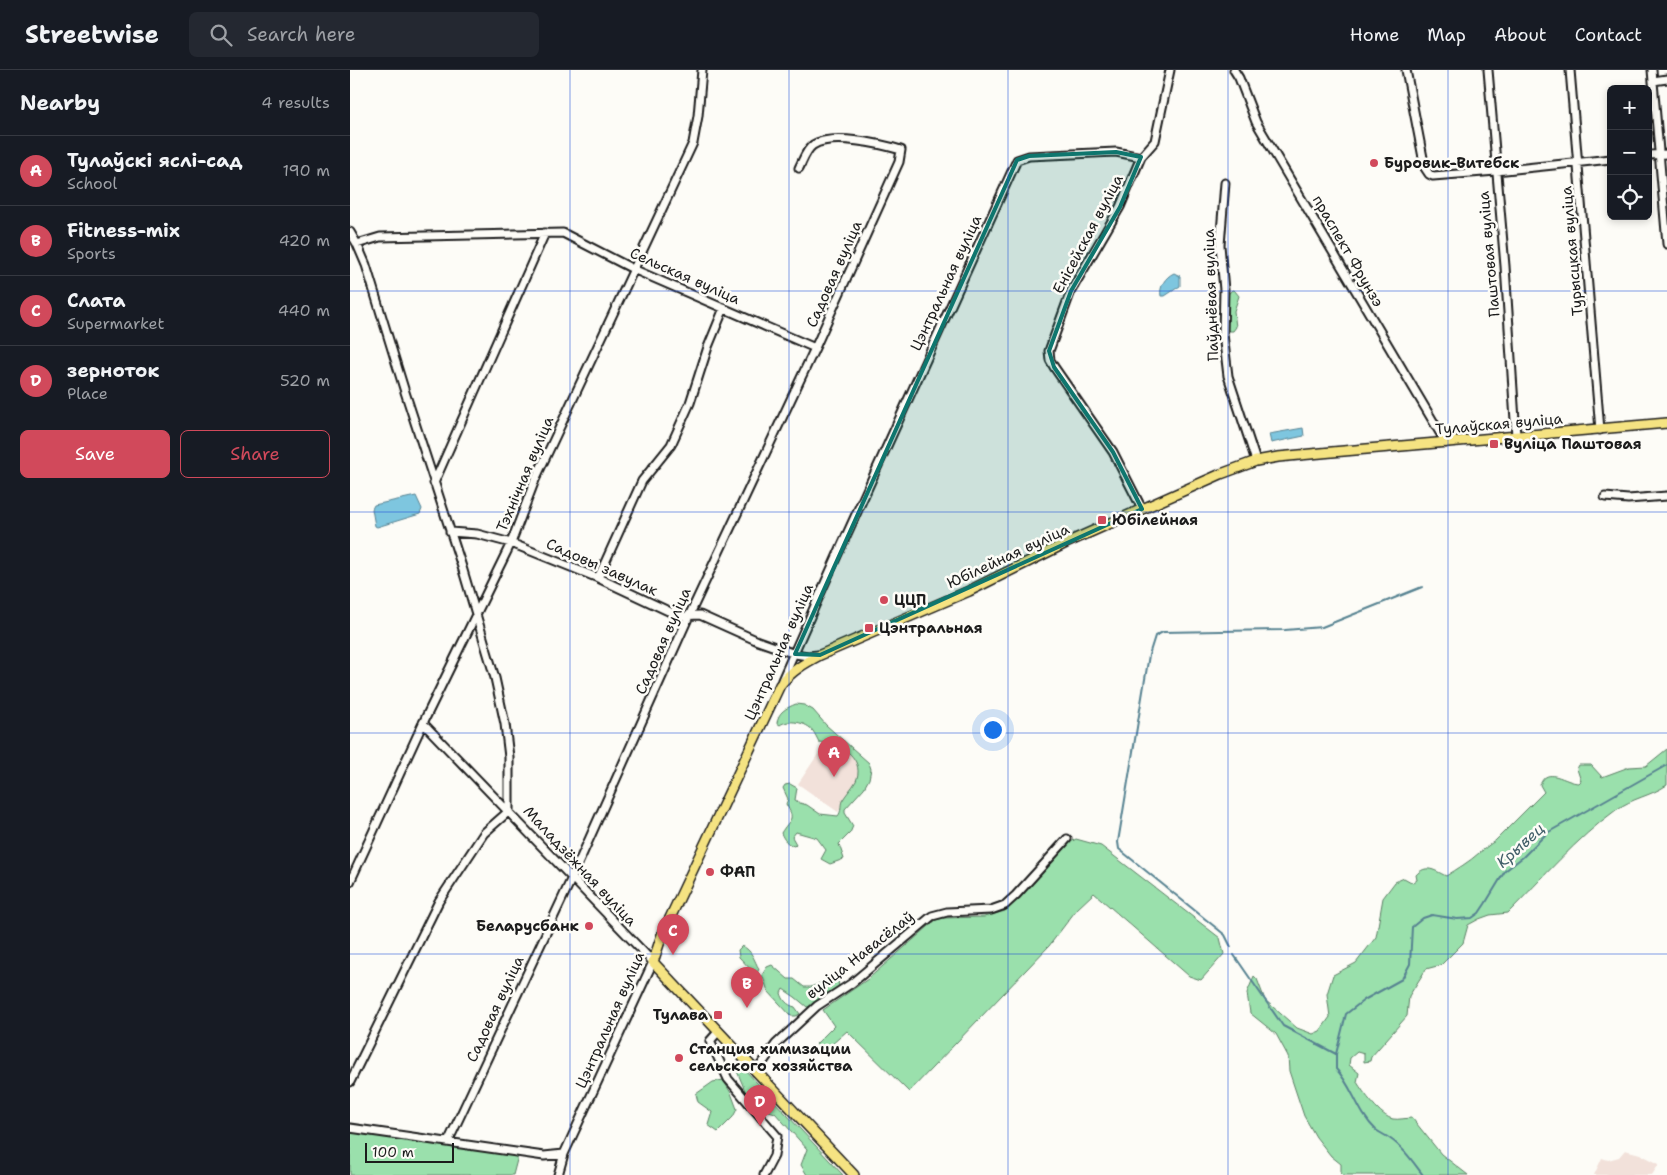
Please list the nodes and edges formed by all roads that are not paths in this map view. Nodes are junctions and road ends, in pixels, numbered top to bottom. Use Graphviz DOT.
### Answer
graph roads {
  1 [pos="702,70"];
  2 [pos="1170,70"];
  3 [pos="1234,70"];
  4 [pos="1406,70"];
  5 [pos="1488,70"];
  6 [pos="1570,70"];
  7 [pos="1652,70"];
  8 [pos="1667,79"];
  9 [pos="1652,80"];
  10 [pos="1658,154"];
  11 [pos="1667,154"];
  12 [pos="1652,155"];
  13 [pos="1141,157"];
  14 [pos="1607,159"];
  15 [pos="1578,162"];
  16 [pos="799,168"];
  17 [pos="1496,171"];
  18 [pos="1225,183"];
  19 [pos="350,232"];
  20 [pos="545,233"];
  21 [pos="357,244"];
  22 [pos="1667,244"];
  23 [pos="633,269"];
  24 [pos="724,308"];
  25 [pos="815,348"];
  26 [pos="1667,424"];
  27 [pos="1600,430"];
  28 [pos="1516,436"];
  29 [pos="1446,443"];
  30 [pos="1256,461"];
  31 [pos="434,484"];
  32 [pos="1667,496"];
  33 [pos="1605,497"];
  34 [pos="1142,509"];
  35 [pos="450,532"];
  36 [pos="511,543"];
  37 [pos="598,578"];
  38 [pos="476,613"];
  39 [pos="689,616"];
  40 [pos="794,654"];
  41 [pos="820,655"];
  42 [pos="780,685"];
  43 [pos="423,723"];
  44 [pos="509,811"];
  45 [pos="1067,839"];
  46 [pos="572,877"];
  47 [pos="350,882"];
  48 [pos="653,962"];
  49 [pos="718,1032"];
  50 [pos="756,1072"];
  51 [pos="350,1082"];
  52 [pos="350,1128"];
  53 [pos="448,1142"];
  54 [pos="564,1154"];
  55 [pos="558,1175"];
  56 [pos="764,1175"];
  57 [pos="854,1175"];
  1 -- 23 [label="street, Тэхнічная вуліца"];
  2 -- 13 [label="street, Енісейская вуліца"];
  3 -- 29 [label="street, праспект Фрунзэ"];
  4 -- 17 [label="street"];
  5 -- 17 [label="street, Паштовая вуліца"];
  6 -- 15 [label="street, Турысцкая вуліца"];
  7 -- 9 [label="street"];
  8 -- 9 [label="street"];
  9 -- 10 [label="street"];
  10 -- 11 [label="street"];
  10 -- 12 [label="street"];
  10 -- 22 [label="street"];
  13 -- 34 [label="street, Енісейская вуліца"];
  13 -- 40 [label="street, Цэнтральная вуліца"];
  14 -- 15 [label="street"];
  15 -- 17 [label="street"];
  15 -- 27 [label="street, Турысцкая вуліца"];
  16 -- 25 [label="street, Садовая вуліца"];
  17 -- 28 [label="street, Паштовая вуліца"];
  18 -- 30 [label="street, Паўднёвая вуліца"];
  19 -- 21 [label="street"];
  20 -- 21 [label="street, Сельская вуліца"];
  20 -- 23 [label="street, Сельская вуліца"];
  20 -- 31 [label="street"];
  21 -- 31 [label="street"];
  23 -- 24 [label="street, Сельская вуліца"];
  23 -- 36 [label="street, Тэхнічная вуліца"];
  24 -- 25 [label="street, Сельская вуліца"];
  24 -- 37 [label="street"];
  25 -- 39 [label="street, Садовая вуліца"];
  26 -- 27 [label="main road, Тулаўская вуліца"];
  27 -- 28 [label="main road, Тулаўская вуліца"];
  28 -- 29 [label="main road, Тулаўская вуліца"];
  29 -- 30 [label="main road, Тулаўская вуліца"];
  30 -- 34 [label="main road, Юбілейная вуліца"];
  31 -- 35 [label="street"];
  32 -- 33 [label="street"];
  34 -- 41 [label="main road, Юбілейная вуліца"];
  35 -- 36 [label="street, Садовы завулак"];
  35 -- 38 [label="street"];
  36 -- 37 [label="street, Садовы завулак"];
  36 -- 38 [label="street, Тэхнічная вуліца"];
  37 -- 39 [label="street, Садовы завулак"];
  38 -- 43 [label="street, Тэхнічная вуліца"];
  38 -- 44 [label="street"];
  39 -- 40 [label="street, Садовы завулак"];
  39 -- 46 [label="street, Садовая вуліца"];
  40 -- 41 [label="street, Садовы завулак"];
  40 -- 42 [label="street, Цэнтральная вуліца"];
  41 -- 42 [label="main road, Юбілейная вуліца"];
  42 -- 48 [label="main road, Цэнтральная вуліца"];
  43 -- 44 [label="street, Маладзёжная вуліца"];
  43 -- 47 [label="street, Тэхнічная вуліца"];
  44 -- 46 [label="street, Маладзёжная вуліца"];
  44 -- 51 [label="street, Маладзёжная вуліца"];
  45 -- 50 [label="street, вуліца Навасёлаў"];
  46 -- 48 [label="street, Маладзёжная вуліца"];
  46 -- 53 [label="street, Садовая вуліца"];
  48 -- 49 [label="main road"];
  48 -- 54 [label="street, Цэнтральная вуліца"];
  49 -- 50 [label="main road"];
  49 -- 56 [label="street"];
  50 -- 57 [label="main road"];
  52 -- 53 [label="street"];
  53 -- 54 [label="street"];
  54 -- 55 [label="street, Цэнтральная вуліца"];
}
